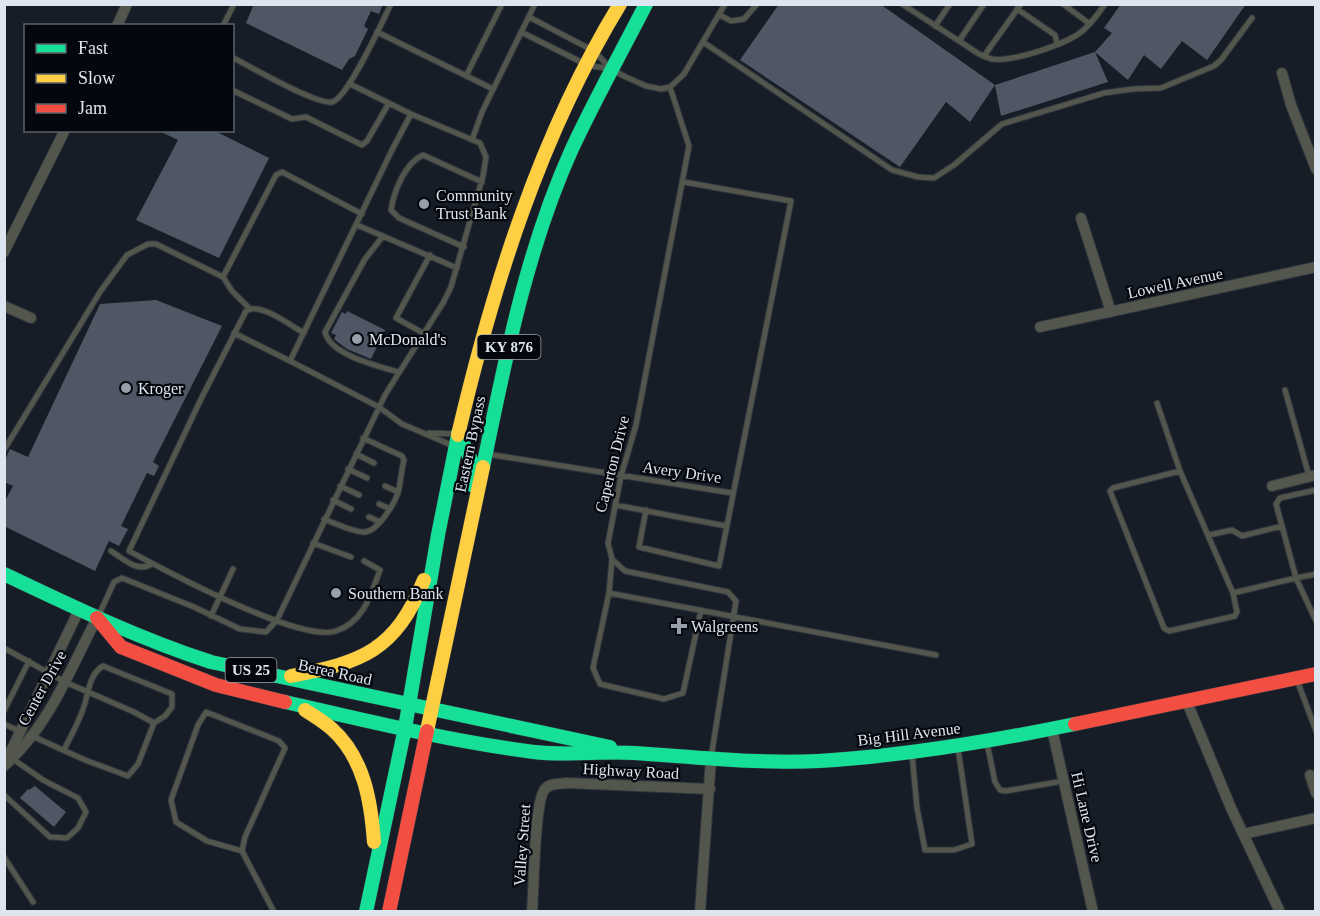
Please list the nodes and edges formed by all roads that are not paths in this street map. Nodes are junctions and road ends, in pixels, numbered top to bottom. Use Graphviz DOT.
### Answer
graph roads {
  1 [pos="127,4"];
  2 [pos="234,4"];
  3 [pos="391,4"];
  4 [pos="502,4"];
  5 [pos="535,4"];
  6 [pos="620,4"];
  7 [pos="646,4"];
  8 [pos="725,4"];
  9 [pos="757,4"];
  10 [pos="902,4"];
  11 [pos="950,4"];
  12 [pos="984,4"];
  13 [pos="1063,4"];
  14 [pos="1105,4"];
  15 [pos="911,7"];
  16 [pos="1019,7"];
  17 [pos="720,15"];
  18 [pos="529,17"];
  19 [pos="1252,18"];
  20 [pos="118,24"];
  21 [pos="224,24"];
  22 [pos="1090,24"];
  23 [pos="935,26"];
  24 [pos="377,32"];
  25 [pos="521,32"];
  26 [pos="959,41"];
  27 [pos="703,42"];
  28 [pos="1057,43"];
  29 [pos="594,51"];
  30 [pos="984,56"];
  31 [pos="234,58"];
  32 [pos="587,65"];
  33 [pos="612,70"];
  34 [pos="1282,73"];
  35 [pos="466,76"];
  36 [pos="350,84"];
  37 [pos="670,87"];
  38 [pos="493,89"];
  39 [pos="234,91"];
  40 [pos="389,103"];
  41 [pos="411,114"];
  42 [pos="64,132"];
  43 [pos="472,140"];
  44 [pos="1316,169"];
  45 [pos="482,182"];
  46 [pos="684,182"];
  47 [pos="362,214"];
  48 [pos="1081,218"];
  49 [pos="357,225"];
  50 [pos="383,236"];
  51 [pos="464,248"];
  52 [pos="4,252"];
  53 [pos="430,255"];
  54 [pos="1316,267"];
  55 [pos="458,268"];
  56 [pos="223,276"];
  57 [pos="4,306"];
  58 [pos="249,308"];
  59 [pos="1111,312"];
  60 [pos="31,318"];
  61 [pos="1040,327"];
  62 [pos="234,333"];
  63 [pos="304,333"];
  64 [pos="423,333"];
  65 [pos="290,361"];
  66 [pos="398,372"];
  67 [pos="1285,390"];
  68 [pos="1157,403"];
  69 [pos="379,407"];
  70 [pos="425,433"];
  71 [pos="458,433"];
  72 [pos="363,438"];
  73 [pos="4,450"];
  74 [pos="455,452"];
  75 [pos="356,454"];
  76 [pos="485,454"];
  77 [pos="374,463"];
  78 [pos="348,469"];
  79 [pos="1180,471"];
  80 [pos="392,472"];
  81 [pos="400,476"];
  82 [pos="621,476"];
  83 [pos="1312,476"];
  84 [pos="367,478"];
  85 [pos="340,486"];
  86 [pos="385,486"];
  87 [pos="1272,486"];
  88 [pos="1316,490"];
  89 [pos="398,492"];
  90 [pos="732,493"];
  91 [pos="359,495"];
  92 [pos="333,500"];
  93 [pos="379,504"];
  94 [pos="615,505"];
  95 [pos="351,509"];
  96 [pos="390,509"];
  97 [pos="646,510"];
  98 [pos="369,517"];
  99 [pos="324,519"];
  100 [pos="380,522"];
  101 [pos="726,526"];
  102 [pos="1282,526"];
  103 [pos="1209,535"];
  104 [pos="466,542"];
  105 [pos="313,543"];
  106 [pos="111,551"];
  107 [pos="351,557"];
  108 [pos="612,559"];
  109 [pos="364,561"];
  110 [pos="434,561"];
  111 [pos="152,564"];
  112 [pos="233,569"];
  113 [pos="4,574"];
  114 [pos="1316,574"];
  115 [pos="1296,578"];
  116 [pos="609,593"];
  117 [pos="1233,593"];
  118 [pos="220,596"];
  119 [pos="79,610"];
  120 [pos="701,610"];
  121 [pos="212,616"];
  122 [pos="734,617"];
  123 [pos="97,618"];
  124 [pos="277,620"];
  125 [pos="1316,621"];
  126 [pos="4,648"];
  127 [pos="936,655"];
  128 [pos="29,661"];
  129 [pos="49,672"];
  130 [pos="1316,675"];
  131 [pos="283,677"];
  132 [pos="1297,679"];
  133 [pos="65,682"];
  134 [pos="86,692"];
  135 [pos="1186,702"];
  136 [pos="409,704"];
  137 [pos="298,705"];
  138 [pos="430,710"];
  139 [pos="4,711"];
  140 [pos="154,723"];
  141 [pos="4,724"];
  142 [pos="1052,729"];
  143 [pos="404,730"];
  144 [pos="20,731"];
  145 [pos="1316,731"];
  146 [pos="425,735"];
  147 [pos="33,736"];
  148 [pos="987,741"];
  149 [pos="957,746"];
  150 [pos="64,750"];
  151 [pos="912,752"];
  152 [pos="631,753"];
  153 [pos="711,759"];
  154 [pos="7,763"];
  155 [pos="1310,775"];
  156 [pos="1063,781"];
  157 [pos="551,784"];
  158 [pos="710,789"];
  159 [pos="1316,793"];
  160 [pos="4,795"];
  161 [pos="1316,818"];
  162 [pos="1243,834"];
  163 [pos="242,851"];
  164 [pos="4,857"];
  165 [pos="376,867"];
  166 [pos="33,902"];
  167 [pos="274,912"];
  168 [pos="366,912"];
  169 [pos="389,912"];
  170 [pos="532,912"];
  171 [pos="700,912"];
  172 [pos="1093,912"];
  173 [pos="1280,912"];
  1 -- 20 [label="street"];
  2 -- 21 [label="lane"];
  3 -- 24 [label="lane"];
  4 -- 35 [label="lane"];
  5 -- 18 [label="lane"];
  6 -- 29 [label="main road, Eastern Bypass / KY 876"];
  7 -- 33 [label="main road, Eastern Bypass / KY 876"];
  8 -- 17 [label="lane"];
  9 -- 17 [label="lane"];
  10 -- 15 [label="lane"];
  11 -- 23 [label="lane"];
  12 -- 26 [label="lane"];
  13 -- 22 [label="lane"];
  14 -- 22 [label="lane"];
  15 -- 23 [label="lane"];
  16 -- 28 [label="lane"];
  16 -- 30 [label="lane"];
  17 -- 27 [label="lane"];
  18 -- 25 [label="lane"];
  18 -- 29 [label="lane"];
  19 -- 27 [label="lane"];
  22 -- 28 [label="lane"];
  23 -- 26 [label="lane"];
  24 -- 35 [label="lane"];
  24 -- 36 [label="lane"];
  25 -- 32 [label="lane"];
  25 -- 38 [label="lane"];
  26 -- 30 [label="lane"];
  27 -- 37 [label="lane"];
  28 -- 30 [label="lane"];
  29 -- 32 [label="main road, Eastern Bypass / KY 876"];
  29 -- 33 [label="lane"];
  31 -- 36 [label="lane"];
  32 -- 33 [label="lane"];
  32 -- 71 [label="main road, Eastern Bypass / KY 876"];
  33 -- 37 [label="lane"];
  33 -- 76 [label="main road, Eastern Bypass / KY 876"];
  34 -- 44 [label="street"];
  35 -- 38 [label="lane"];
  36 -- 40 [label="lane"];
  37 -- 46 [label="lane, Caperton Drive"];
  38 -- 43 [label="lane"];
  39 -- 40 [label="lane"];
  40 -- 41 [label="lane"];
  41 -- 43 [label="lane"];
  41 -- 47 [label="lane"];
  42 -- 52 [label="street"];
  43 -- 45 [label="lane"];
  45 -- 51 [label="lane"];
  45 -- 51 [label="lane"];
  46 -- 82 [label="lane, Caperton Drive"];
  46 -- 90 [label="lane"];
  47 -- 49 [label="lane"];
  47 -- 56 [label="lane"];
  48 -- 59 [label="street"];
  49 -- 50 [label="lane"];
  49 -- 63 [label="lane"];
  50 -- 53 [label="lane"];
  50 -- 66 [label="lane"];
  51 -- 55 [label="lane"];
  53 -- 55 [label="lane"];
  53 -- 64 [label="lane"];
  54 -- 59 [label="street, Lowell Avenue"];
  55 -- 64 [label="lane"];
  56 -- 58 [label="lane"];
  56 -- 73 [label="lane"];
  57 -- 60 [label="street"];
  58 -- 62 [label="lane"];
  58 -- 63 [label="lane"];
  59 -- 61 [label="street, Lowell Avenue"];
  62 -- 65 [label="lane"];
  62 -- 111 [label="lane"];
  63 -- 65 [label="lane"];
  64 -- 66 [label="lane"];
  65 -- 69 [label="lane"];
  66 -- 69 [label="lane"];
  67 -- 83 [label="lane"];
  68 -- 79 [label="lane"];
  69 -- 70 [label="lane"];
  69 -- 72 [label="lane"];
  70 -- 71 [label="lane"];
  70 -- 74 [label="lane"];
  71 -- 74 [label="main road, Eastern Bypass / KY 876"];
  71 -- 104 [label="main road"];
  72 -- 75 [label="lane"];
  72 -- 81 [label="lane"];
  74 -- 110 [label="main road, Eastern Bypass / KY 876"];
  75 -- 77 [label="lane"];
  75 -- 78 [label="lane"];
  76 -- 82 [label="lane, Avery Drive"];
  76 -- 104 [label="main road, Eastern Bypass / KY 876"];
  78 -- 84 [label="lane"];
  78 -- 85 [label="lane"];
  79 -- 103 [label="lane"];
  79 -- 117 [label="lane"];
  80 -- 81 [label="lane"];
  81 -- 89 [label="lane"];
  82 -- 90 [label="lane, Avery Drive"];
  82 -- 94 [label="lane, Caperton Drive"];
  83 -- 87 [label="street"];
  85 -- 91 [label="lane"];
  85 -- 92 [label="lane"];
  86 -- 89 [label="lane"];
  88 -- 102 [label="lane"];
  89 -- 96 [label="lane"];
  90 -- 101 [label="lane"];
  92 -- 95 [label="lane"];
  92 -- 99 [label="lane"];
  93 -- 96 [label="lane"];
  94 -- 97 [label="lane"];
  94 -- 108 [label="lane, Caperton Drive"];
  96 -- 100 [label="lane"];
  97 -- 101 [label="lane"];
  97 -- 101 [label="lane"];
  98 -- 100 [label="lane"];
  99 -- 100 [label="lane"];
  99 -- 105 [label="lane"];
  102 -- 103 [label="lane"];
  102 -- 115 [label="lane"];
  103 -- 117 [label="lane"];
  104 -- 138 [label="main road, Eastern Bypass / KY 876"];
  105 -- 107 [label="lane"];
  105 -- 124 [label="lane"];
  106 -- 111 [label="lane"];
  108 -- 116 [label="lane, Caperton Drive"];
  108 -- 122 [label="lane"];
  109 -- 124 [label="lane"];
  110 -- 131 [label="main road"];
  110 -- 136 [label="main road, Eastern Bypass / KY 876"];
  111 -- 118 [label="lane"];
  112 -- 118 [label="lane"];
  113 -- 119 [label="main road, Berea Road / US 25"];
  114 -- 115 [label="lane"];
  115 -- 117 [label="lane"];
  115 -- 125 [label="lane"];
  116 -- 120 [label="lane"];
  116 -- 120 [label="lane, Caperton Drive"];
  118 -- 121 [label="lane"];
  118 -- 124 [label="lane"];
  119 -- 123 [label="main road, Berea Road / US 25"];
  119 -- 129 [label="street, Center Drive"];
  120 -- 122 [label="lane"];
  121 -- 123 [label="lane"];
  121 -- 124 [label="lane"];
  122 -- 127 [label="lane"];
  122 -- 153 [label="lane"];
  123 -- 131 [label="main road, Berea Road / US 25"];
  123 -- 133 [label="street, Center Drive"];
  123 -- 137 [label="main road, Berea Road / US 25"];
  126 -- 128 [label="lane"];
  128 -- 129 [label="lane"];
  128 -- 139 [label="lane"];
  129 -- 133 [label="lane"];
  129 -- 144 [label="street, Center Drive"];
  130 -- 132 [label="main road, Big Hill Avenue"];
  131 -- 136 [label="main road, Berea Road / US 25"];
  132 -- 135 [label="main road, Big Hill Avenue"];
  132 -- 145 [label="lane"];
  133 -- 134 [label="lane"];
  133 -- 147 [label="street, Center Drive"];
  134 -- 140 [label="lane"];
  134 -- 140 [label="lane"];
  134 -- 150 [label="lane"];
  135 -- 142 [label="main road, Big Hill Avenue"];
  135 -- 162 [label="street"];
  136 -- 138 [label="main road, Berea Road / US 25"];
  136 -- 143 [label="main road, Eastern Bypass / KY 876"];
  137 -- 143 [label="main road, Berea Road"];
  137 -- 165 [label="main road"];
  138 -- 146 [label="main road, Eastern Bypass"];
  138 -- 152 [label="main road, Big Hill Avenue"];
  140 -- 150 [label="lane"];
  141 -- 144 [label="lane"];
  142 -- 148 [label="main road, Big Hill Avenue"];
  142 -- 156 [label="street, Hi Lane Drive"];
  143 -- 146 [label="main road, Big Hill Avenue"];
  143 -- 165 [label="main road, Eastern Bypass / KY 876"];
  144 -- 147 [label="lane"];
  144 -- 154 [label="street, Center Drive"];
  146 -- 152 [label="main road, Big Hill Avenue"];
  146 -- 169 [label="main road, Eastern Bypass"];
  147 -- 150 [label="lane"];
  147 -- 154 [label="street, Center Drive"];
  148 -- 149 [label="main road, Big Hill Avenue"];
  148 -- 156 [label="lane"];
  149 -- 151 [label="main road, Big Hill Avenue"];
  149 -- 151 [label="lane"];
  151 -- 153 [label="main road, Big Hill Avenue"];
  152 -- 153 [label="main road, Big Hill Avenue"];
  153 -- 158 [label="street"];
  154 -- 160 [label="lane"];
  155 -- 159 [label="street"];
  156 -- 172 [label="street, Hi Lane Drive"];
  157 -- 158 [label="street, Highway Road"];
  157 -- 170 [label="street, Valley Street"];
  158 -- 171 [label="street"];
  161 -- 162 [label="street"];
  162 -- 173 [label="street"];
  163 -- 163 [label="lane"];
  163 -- 167 [label="lane"];
  164 -- 166 [label="lane"];
  165 -- 168 [label="main road, Eastern Bypass"];
}
